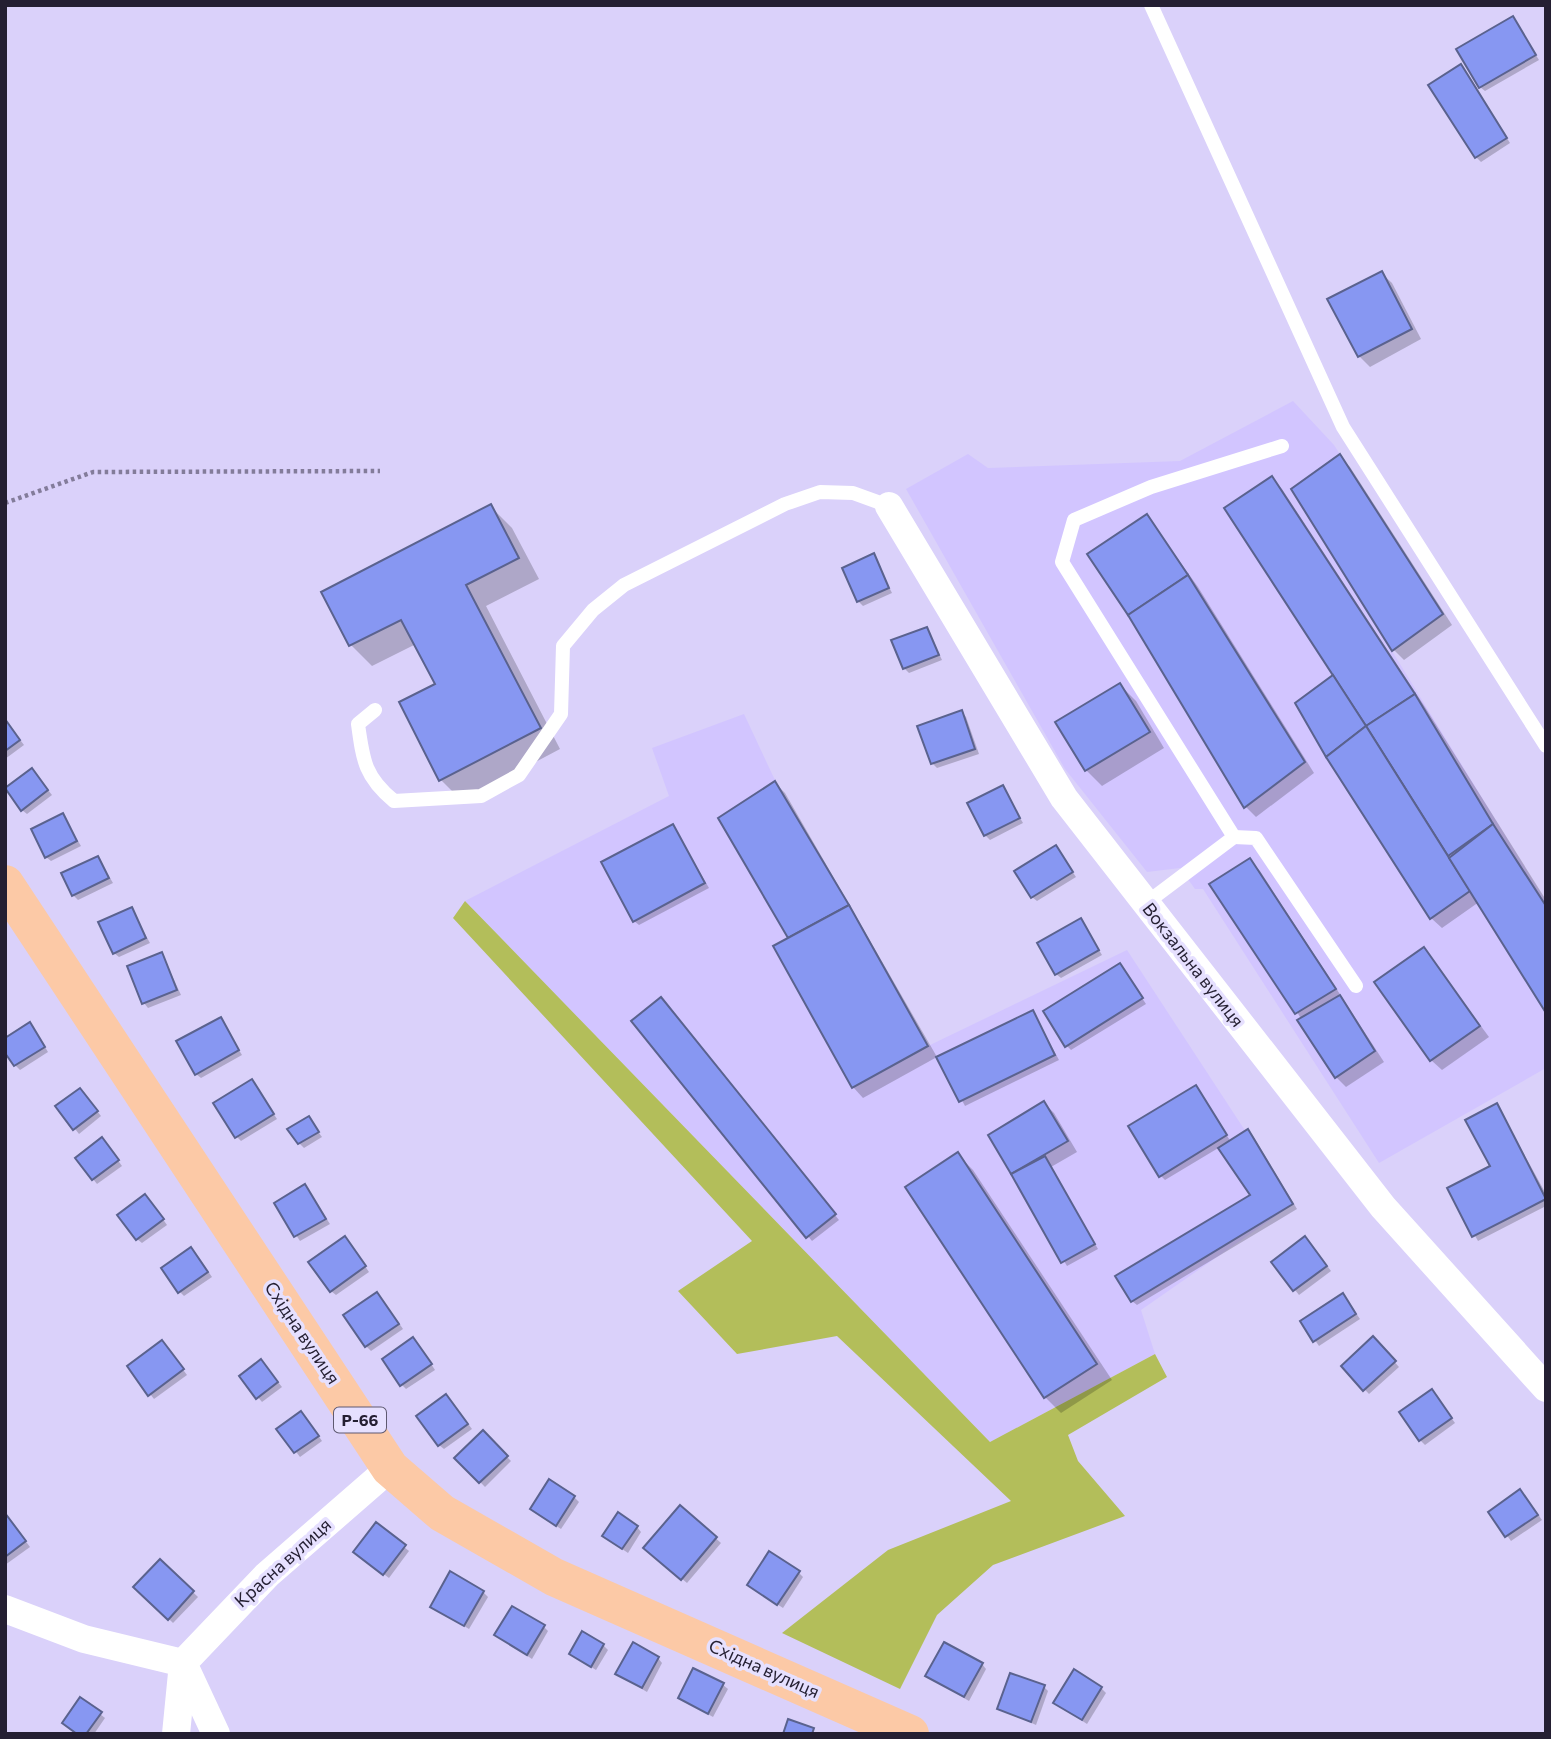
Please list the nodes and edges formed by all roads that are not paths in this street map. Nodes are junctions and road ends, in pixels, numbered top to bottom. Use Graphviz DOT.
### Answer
graph roads {
  1 [pos="1151,5"];
  2 [pos="1282,446"];
  3 [pos="889,506"];
  4 [pos="375,710"];
  5 [pos="1546,746"];
  6 [pos="1234,837"];
  7 [pos="5,884"];
  8 [pos="1145,904"];
  9 [pos="1356,986"];
  10 [pos="1546,1388"];
  11 [pos="390,1468"];
  12 [pos="5,1609"];
  13 [pos="183,1663"];
  14 [pos="176,1734"];
  15 [pos="216,1734"];
  16 [pos="910,1734"];
  1 -- 5 [label="lane"];
  2 -- 6 [label="lane"];
  3 -- 4 [label="lane"];
  3 -- 8 [label="street, Вокзальна вулиця"];
  6 -- 8 [label="lane"];
  6 -- 9 [label="lane"];
  7 -- 11 [label="main road, Східна вулиця / Р-66"];
  8 -- 10 [label="street, Вокзальна вулиця"];
  11 -- 13 [label="street, Красна вулиця"];
  11 -- 16 [label="main road, Східна вулиця / Р-66"];
  12 -- 13 [label="street"];
  13 -- 14 [label="street"];
  13 -- 15 [label="street"];
}
